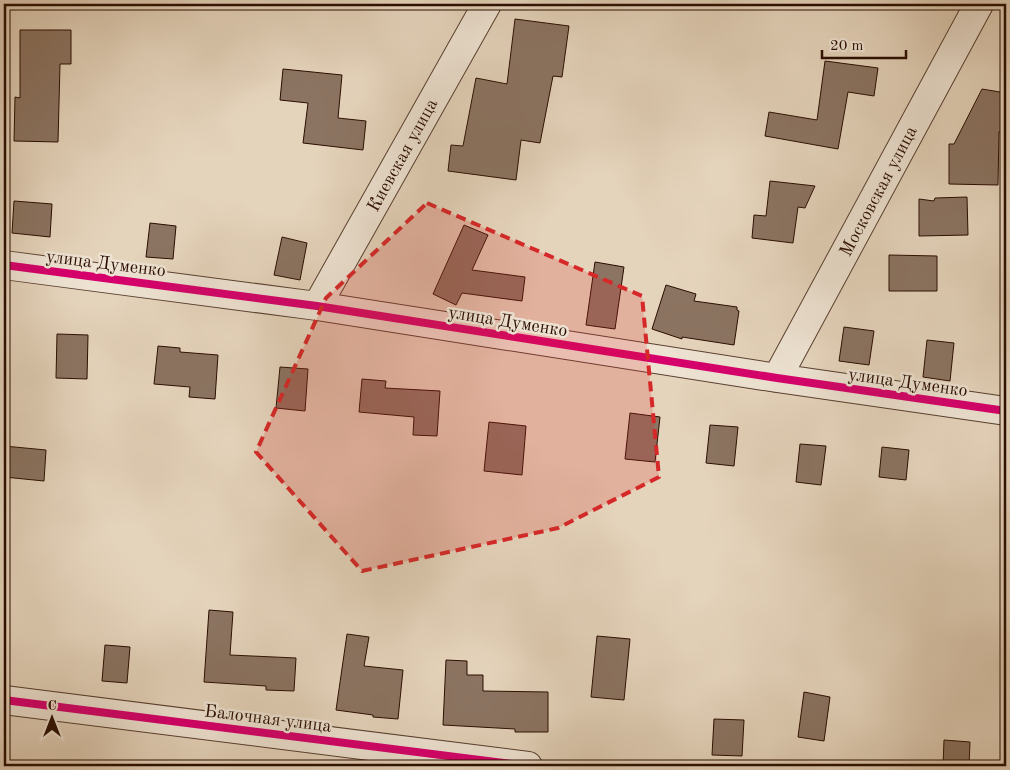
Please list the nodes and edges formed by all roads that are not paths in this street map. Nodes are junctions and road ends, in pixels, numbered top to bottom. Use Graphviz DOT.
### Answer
graph roads {
  1 [pos="487,4"];
  2 [pos="979,4"];
  3 [pos="4,265"];
  4 [pos="317,306"];
  5 [pos="777,378"];
  6 [pos="1006,411"];
  7 [pos="4,700"];
  8 [pos="528,766"];
  1 -- 4 [label="street, Киевская улица"];
  2 -- 5 [label="street, Московская улица"];
  3 -- 4 [label="street, улица Думенко"];
  4 -- 5 [label="street, улица Думенко"];
  5 -- 6 [label="street, улица Думенко"];
  7 -- 8 [label="street, Балочная улица"];
}
